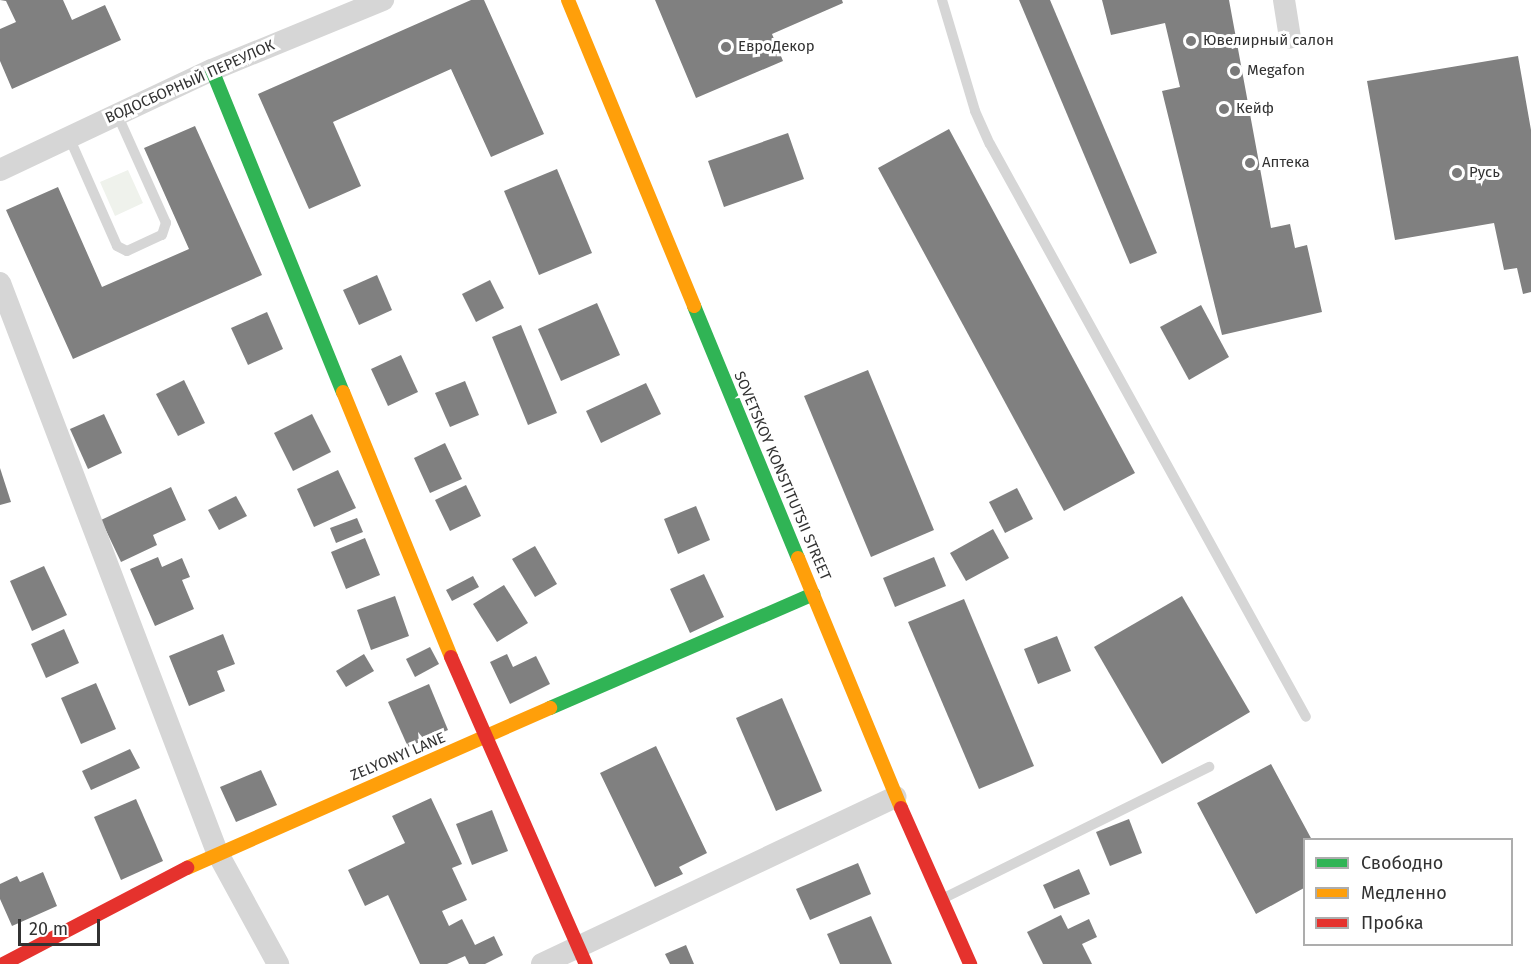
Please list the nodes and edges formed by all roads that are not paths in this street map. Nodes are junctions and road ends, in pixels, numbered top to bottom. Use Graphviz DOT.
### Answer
graph roads {
  1 [pos="383,0"];
  2 [pos="568,0"];
  3 [pos="942,0"];
  4 [pos="1284,0"];
  5 [pos="1290,38"];
  6 [pos="212,70"];
  7 [pos="117,114"];
  8 [pos="69,137"];
  9 [pos="0,170"];
  10 [pos="0,283"];
  11 [pos="813,594"];
  12 [pos="1306,717"];
  13 [pos="484,738"];
  14 [pos="1209,767"];
  15 [pos="896,797"];
  16 [pos="217,852"];
  17 [pos="941,900"];
  18 [pos="583,956"];
  19 [pos="3,964"];
  20 [pos="278,964"];
  21 [pos="542,964"];
  22 [pos="970,964"];
  1 -- 6 [label="street, ВОДОСБОРНЫЙ ПЕРЕУЛОК"];
  2 -- 11 [label="street, SOVETSKOY KONSTITUTSII STREET"];
  3 -- 12 [label="lane"];
  4 -- 5 [label="street"];
  6 -- 7 [label="street, ВОДОСБОРНЫЙ ПЕРЕУЛОК"];
  6 -- 13 [label="street"];
  7 -- 8 [label="street, ВОДОСБОРНЫЙ ПЕРЕУЛОК"];
  7 -- 8 [label="lane"];
  8 -- 9 [label="street, ВОДОСБОРНЫЙ ПЕРЕУЛОК"];
  10 -- 16 [label="street"];
  11 -- 13 [label="street, ZELYONYI LANE"];
  11 -- 15 [label="street, SOVETSKOY KONSTITUTSII STREET"];
  13 -- 16 [label="street, ZELYONYI LANE"];
  13 -- 18 [label="street"];
  14 -- 17 [label="lane"];
  15 -- 17 [label="street, SOVETSKOY KONSTITUTSII STREET"];
  15 -- 18 [label="street"];
  16 -- 19 [label="street, ZELYONYI LANE"];
  16 -- 20 [label="street"];
  17 -- 22 [label="street, SOVETSKOY KONSTITUTSII STREET"];
  18 -- 21 [label="street"];
}
